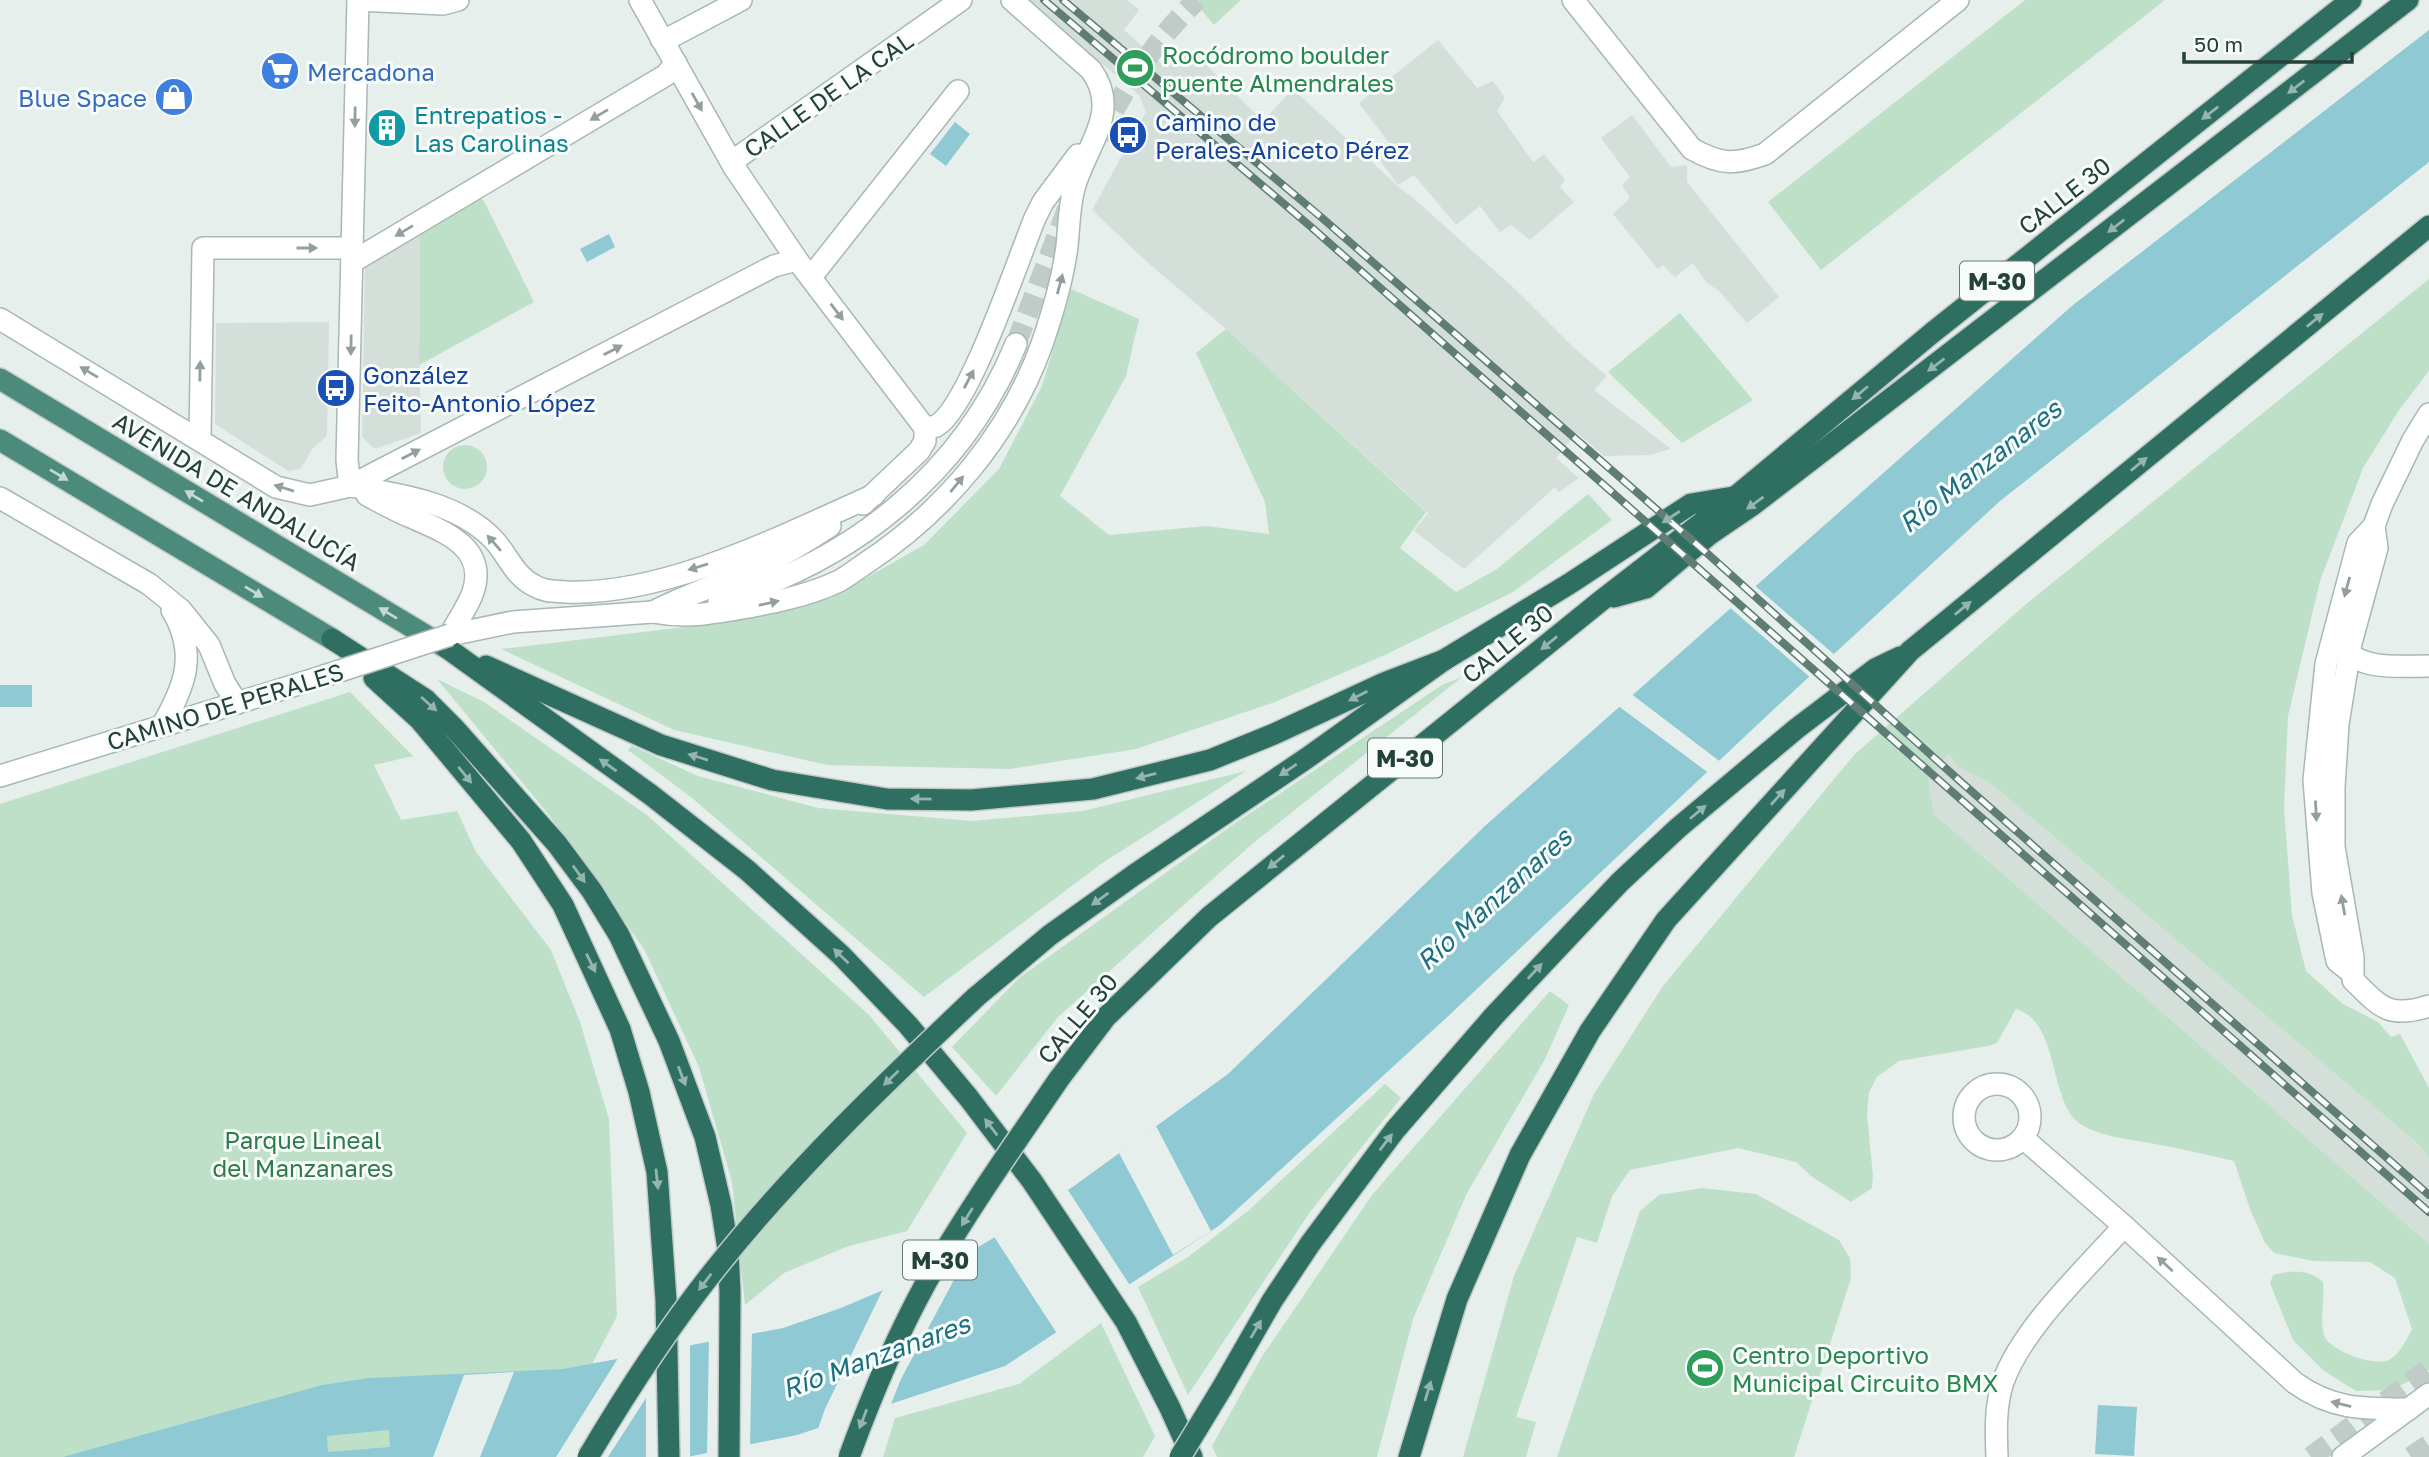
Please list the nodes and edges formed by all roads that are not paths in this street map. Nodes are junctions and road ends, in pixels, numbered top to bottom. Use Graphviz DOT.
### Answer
graph roads {
  1 [pos="358,0"];
  2 [pos="458,0"];
  3 [pos="640,0"];
  4 [pos="741,0"];
  5 [pos="961,0"];
  6 [pos="1012,0"];
  7 [pos="1573,0"];
  8 [pos="1958,0"];
  9 [pos="2333,0"];
  10 [pos="2351,0"];
  11 [pos="2408,0"];
  12 [pos="661,39"];
  13 [pos="676,64"];
  14 [pos="2263,70"];
  15 [pos="958,91"];
  16 [pos="1091,145"];
  17 [pos="734,167"];
  18 [pos="2429,226"];
  19 [pos="2429,232"];
  20 [pos="2407,244"];
  21 [pos="352,255"];
  22 [pos="797,260"];
  23 [pos="811,277"];
  24 [pos="0,318"];
  25 [pos="1016,344"];
  26 [pos="0,379"];
  27 [pos="2429,414"];
  28 [pos="925,428"];
  29 [pos="200,439"];
  30 [pos="0,440"];
  31 [pos="350,486"];
  32 [pos="874,495"];
  33 [pos="1735,496"];
  34 [pos="0,498"];
  35 [pos="2374,526"];
  36 [pos="164,596"];
  37 [pos="1602,600"];
  38 [pos="653,612"];
  39 [pos="2333,638"];
  40 [pos="332,639"];
  41 [pos="449,642"];
  42 [pos="1910,651"];
  43 [pos="2349,655"];
  44 [pos="1444,660"];
  45 [pos="2429,666"];
  46 [pos="237,703"];
  47 [pos="162,726"];
  48 [pos="0,776"];
  49 [pos="2351,972"];
  50 [pos="2419,1009"];
  51 [pos="2023,1138"];
  52 [pos="2124,1226"];
  53 [pos="2429,1394"];
  54 [pos="2409,1409"];
  55 [pos="2365,1448"];
  56 [pos="588,1457"];
  57 [pos="669,1457"];
  58 [pos="729,1457"];
  59 [pos="849,1457"];
  60 [pos="1180,1457"];
  61 [pos="1192,1457"];
  62 [pos="1409,1457"];
  63 [pos="1997,1457"];
  64 [pos="2343,1457"];
  1 -- 2 [label="street"];
  1 -- 21 [label="street, one-way"];
  3 -- 12 [label="street"];
  4 -- 12 [label="street"];
  5 -- 17 [label="street, CALLE DE LA CAL"];
  6 -- 16 [label="street, CAMINO DE PERALES"];
  7 -- 8 [label="street"];
  9 -- 14 [label="highway"];
  10 -- 14 [label="highway, CALLE 30 / M-30"];
  11 -- 37 [label="highway, one-way"];
  12 -- 13 [label="street"];
  13 -- 17 [label="street, one-way"];
  13 -- 21 [label="street, one-way"];
  14 -- 33 [label="highway, CALLE 30 / M-30, one-way"];
  15 -- 23 [label="street"];
  28 -- 16 [label="street, CAMINO DE PERALES, one-way"];
  38 -- 16 [label="street, CAMINO DE PERALES, one-way"];
  17 -- 22 [label="street"];
  18 -- 20 [label="highway"];
  19 -- 20 [label="highway"];
  42 -- 20 [label="highway, one-way"];
  29 -- 21 [label="street, one-way"];
  21 -- 31 [label="street, one-way"];
  22 -- 23 [label="street"];
  31 -- 22 [label="street, one-way"];
  23 -- 28 [label="street, one-way"];
  29 -- 24 [label="street, one-way"];
  25 -- 38 [label="street, CAMINO DE PERALES"];
  41 -- 26 [label="highway, AVENIDA DE ANDALUCÍA, one-way"];
  27 -- 35 [label="street"];
  28 -- 32 [label="street, CAMINO DE PERALES"];
  31 -- 29 [label="street, one-way"];
  30 -- 40 [label="highway, one-way"];
  32 -- 31 [label="street, CAMINO DE PERALES, one-way"];
  31 -- 41 [label="street"];
  32 -- 38 [label="street, CAMINO DE PERALES"];
  33 -- 37 [label="highway, CALLE 30 / M-30"];
  33 -- 44 [label="highway, one-way"];
  34 -- 36 [label="street"];
  35 -- 39 [label="street, one-way"];
  35 -- 43 [label="street"];
  36 -- 46 [label="street"];
  36 -- 47 [label="street"];
  37 -- 59 [label="highway, CALLE 30 / M-30, one-way, bridge"];
  38 -- 41 [label="street, CAMINO DE PERALES"];
  39 -- 43 [label="street"];
  39 -- 49 [label="street, one-way"];
  40 -- 57 [label="highway, one-way, bridge"];
  40 -- 58 [label="highway, one-way"];
  44 -- 41 [label="highway, one-way"];
  41 -- 46 [label="street, CAMINO DE PERALES, bridge"];
  61 -- 41 [label="highway, one-way"];
  60 -- 42 [label="highway, one-way, bridge"];
  62 -- 42 [label="highway, one-way"];
  43 -- 45 [label="street"];
  49 -- 43 [label="street, one-way"];
  44 -- 56 [label="highway, one-way, bridge"];
  46 -- 47 [label="street, CAMINO DE PERALES"];
  47 -- 48 [label="street, CAMINO DE PERALES"];
  49 -- 50 [label="street"];
  51 -- 52 [label="street"];
  54 -- 52 [label="street, one-way"];
  52 -- 63 [label="street"];
  53 -- 54 [label="street"];
  54 -- 55 [label="street"];
  55 -- 64 [label="street"];
}
